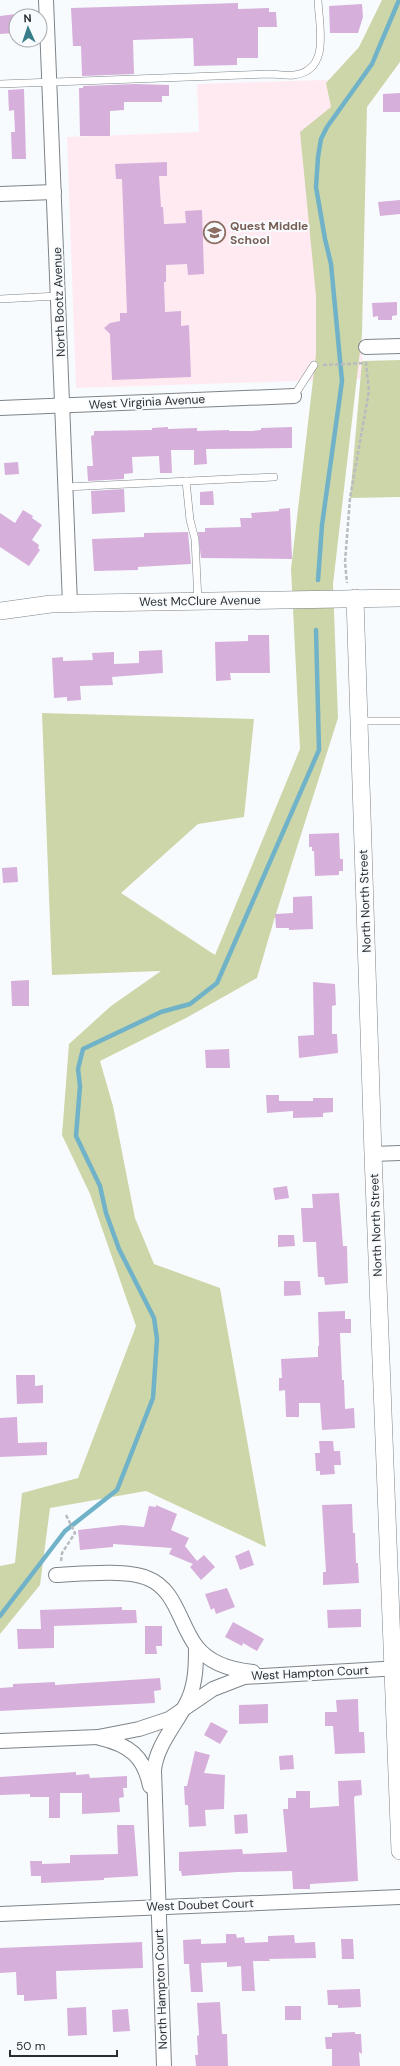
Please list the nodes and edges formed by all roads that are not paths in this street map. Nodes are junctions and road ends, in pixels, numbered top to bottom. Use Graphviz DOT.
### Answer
graph roads {
  1 [pos="46,0"];
  2 [pos="318,0"];
  3 [pos="50,83"];
  4 [pos="0,84"];
  5 [pos="54,192"];
  6 [pos="0,194"];
  7 [pos="58,296"];
  8 [pos="0,299"];
  9 [pos="400,346"];
  10 [pos="366,347"];
  11 [pos="314,365"];
  12 [pos="294,396"];
  13 [pos="63,406"];
  14 [pos="0,408"];
  15 [pos="274,477"];
  16 [pos="186,481"];
  17 [pos="66,487"];
  18 [pos="355,598"];
  19 [pos="400,598"];
  20 [pos="198,601"];
  21 [pos="70,604"];
  22 [pos="0,611"];
  23 [pos="359,721"];
  24 [pos="400,721"];
  25 [pos="400,1153"];
  26 [pos="373,1154"];
  27 [pos="57,1575"];
  28 [pos="196,1646"];
  29 [pos="397,1668"];
  30 [pos="273,1674"];
  31 [pos="181,1712"];
  32 [pos="98,1737"];
  33 [pos="0,1741"];
  34 [pos="155,1816"];
  35 [pos="400,1851"];
  36 [pos="400,1897"];
  37 [pos="158,1907"];
  38 [pos="0,1914"];
  39 [pos="164,2066"];
  1 -- 3 [label="street, North Bootz Avenue"];
  2 -- 3 [label="lane"];
  3 -- 4 [label="lane"];
  3 -- 5 [label="street, North Bootz Avenue"];
  5 -- 6 [label="street"];
  5 -- 7 [label="street, North Bootz Avenue"];
  7 -- 8 [label="lane"];
  7 -- 13 [label="street, North Bootz Avenue"];
  9 -- 10 [label="street"];
  11 -- 12 [label="lane"];
  12 -- 13 [label="street, West Virginia Avenue"];
  13 -- 14 [label="street, West Virginia Avenue"];
  13 -- 17 [label="street, North Bootz Avenue"];
  15 -- 16 [label="lane"];
  16 -- 17 [label="lane"];
  16 -- 20 [label="lane"];
  17 -- 21 [label="street, North Bootz Avenue"];
  18 -- 19 [label="street, West McClure Avenue"];
  18 -- 20 [label="street, West McClure Avenue"];
  18 -- 23 [label="street, North North Street"];
  20 -- 21 [label="street, West McClure Avenue"];
  21 -- 22 [label="street, West McClure Avenue"];
  23 -- 24 [label="lane"];
  23 -- 26 [label="street, North North Street"];
  25 -- 26 [label="street"];
  26 -- 29 [label="street, North North Street"];
  27 -- 28 [label="street"];
  28 -- 30 [label="street"];
  28 -- 31 [label="street, North Hampton Court"];
  29 -- 30 [label="street, West Hampton Court"];
  29 -- 35 [label="street, North North Street"];
  30 -- 31 [label="street, West Hampton Court"];
  31 -- 32 [label="street, West Hampton Court"];
  31 -- 34 [label="street, North Hampton Court"];
  32 -- 33 [label="street, West Hampton Court"];
  32 -- 34 [label="street, North Hampton Court"];
  34 -- 37 [label="street, North Hampton Court"];
  36 -- 37 [label="street, West Doubet Court"];
  37 -- 38 [label="street, West Doubet Court"];
  37 -- 39 [label="street, North Hampton Court"];
}
